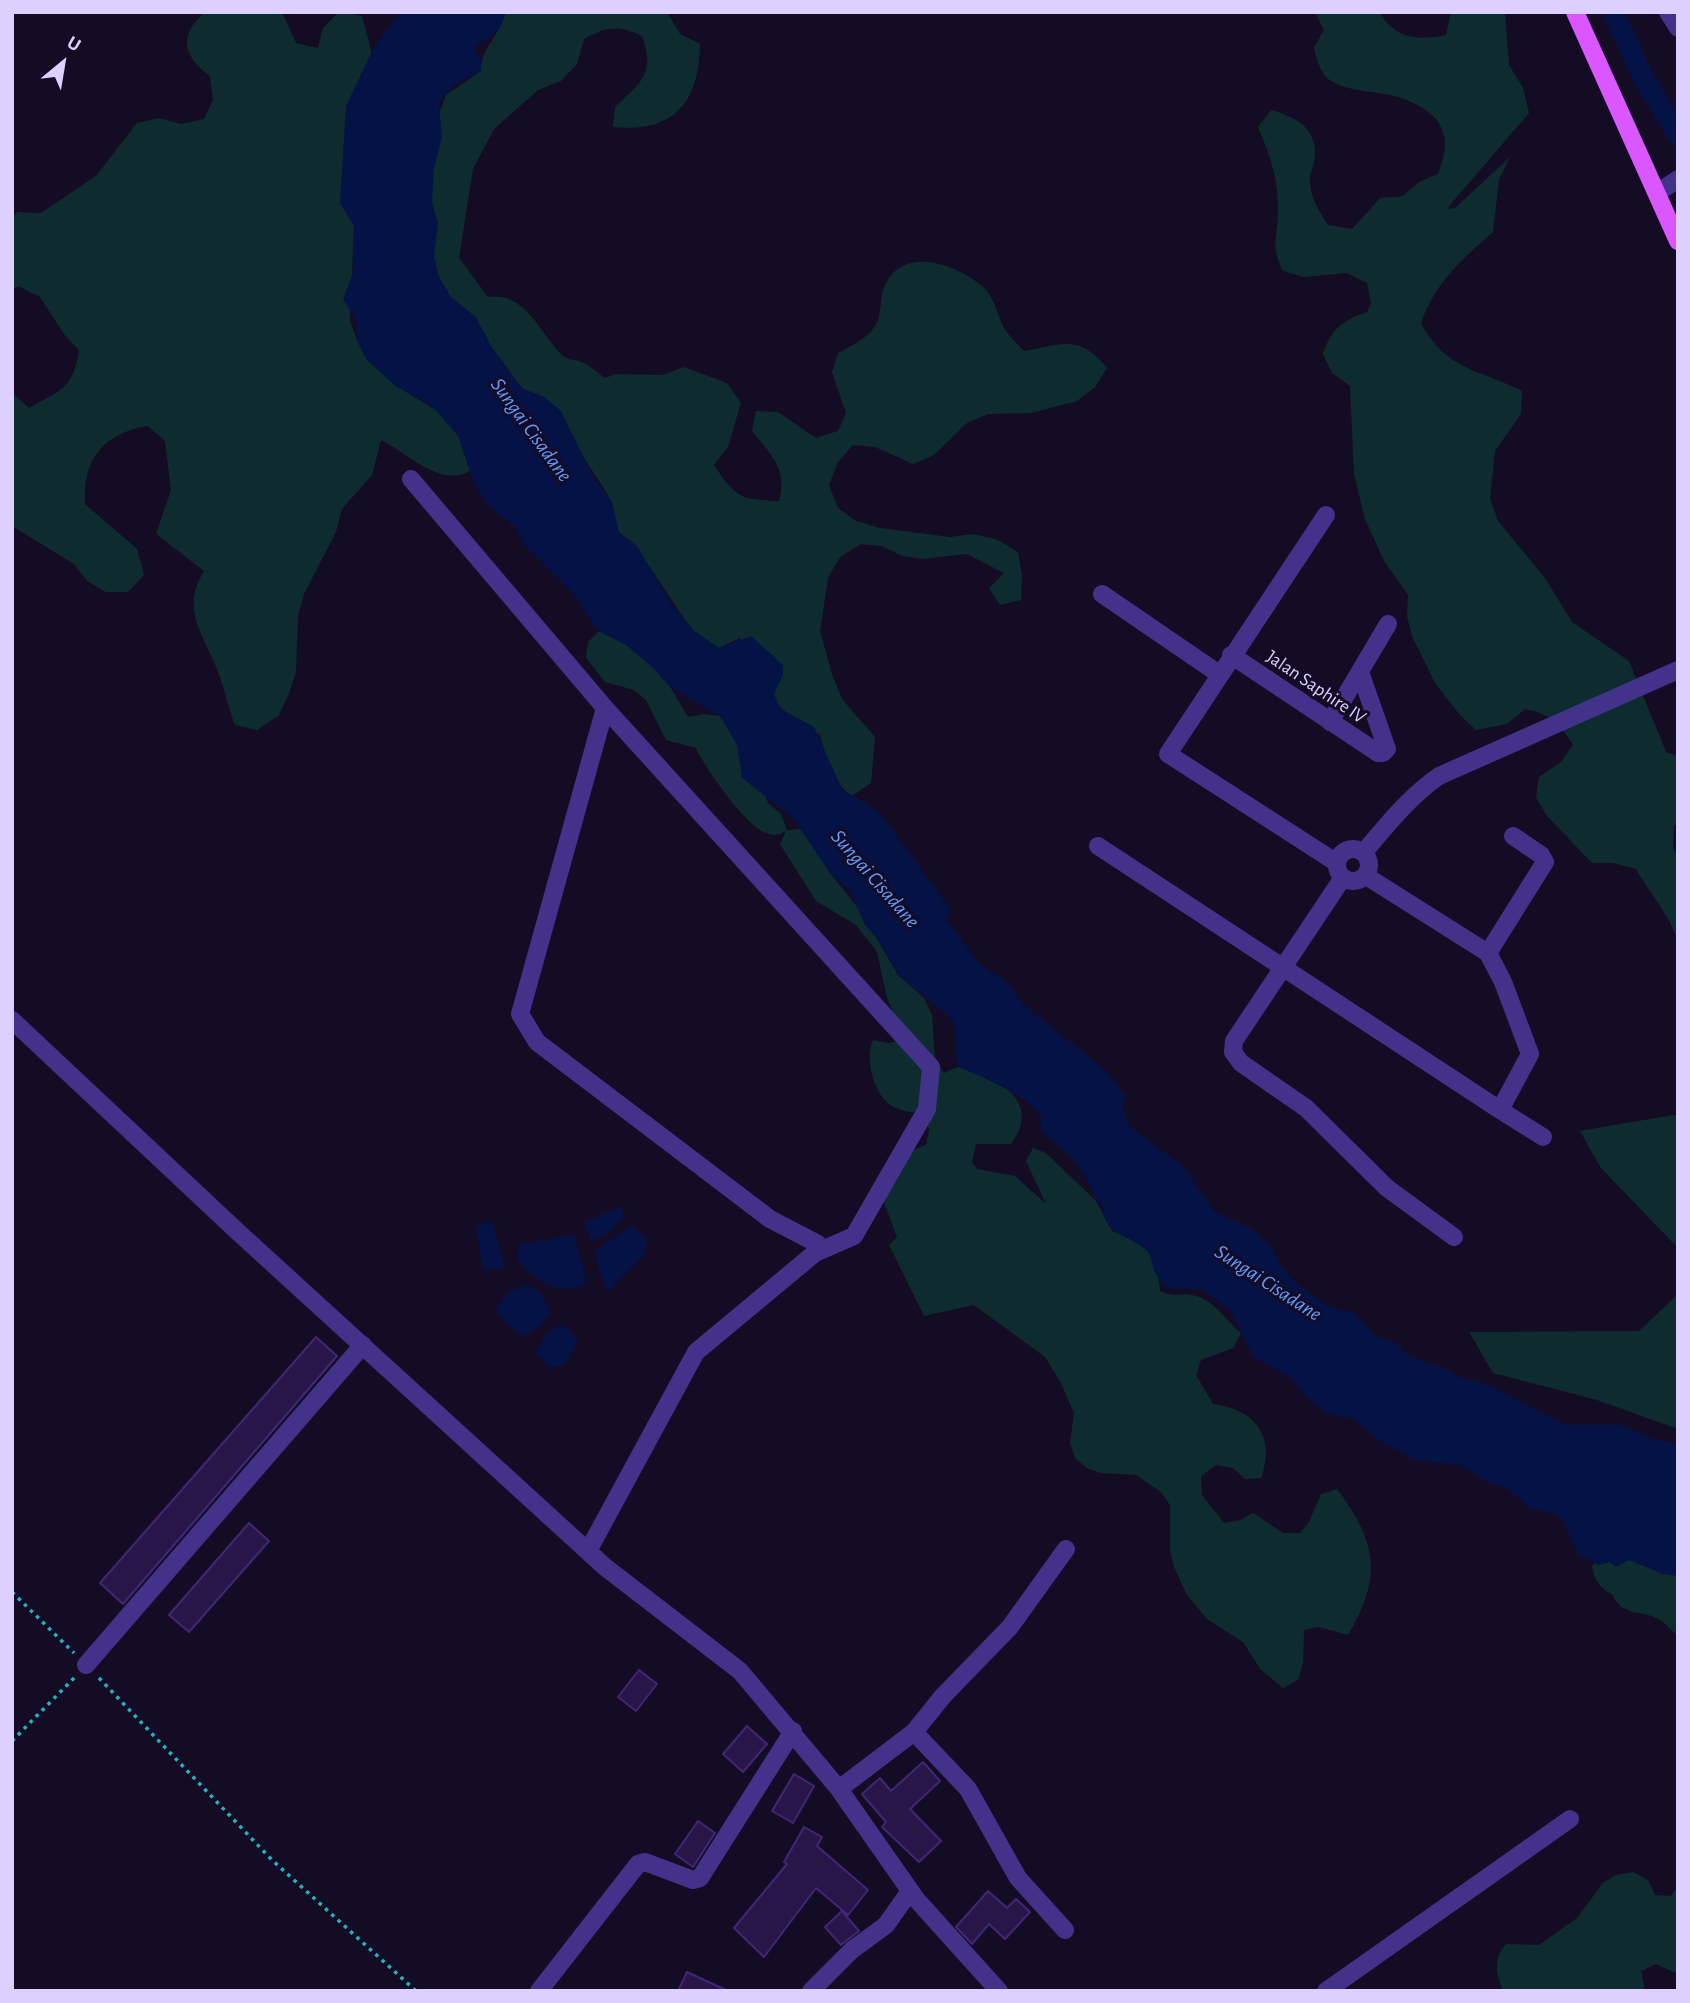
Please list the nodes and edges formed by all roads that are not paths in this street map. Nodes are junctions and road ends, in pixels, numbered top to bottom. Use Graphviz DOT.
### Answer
graph roads {
  1 [pos="1575,12"];
  2 [pos="1668,12"];
  3 [pos="1678,28"];
  4 [pos="1669,185"];
  5 [pos="1678,240"];
  6 [pos="411,479"];
  7 [pos="1326,515"];
  8 [pos="1102,594"];
  9 [pos="1388,624"];
  10 [pos="1231,656"];
  11 [pos="1678,670"];
  12 [pos="1360,672"];
  13 [pos="1219,674"];
  14 [pos="605,708"];
  15 [pos="1330,722"];
  16 [pos="1513,836"];
  17 [pos="1098,846"];
  18 [pos="1364,852"];
  19 [pos="1340,871"];
  20 [pos="1366,876"];
  21 [pos="1488,953"];
  22 [pos="1282,968"];
  23 [pos="12,1020"];
  24 [pos="1500,1110"];
  25 [pos="1543,1138"];
  26 [pos="1454,1237"];
  27 [pos="815,1253"];
  28 [pos="363,1345"];
  29 [pos="1066,1549"];
  30 [pos="588,1551"];
  31 [pos="86,1665"];
  32 [pos="793,1731"];
  33 [pos="914,1732"];
  34 [pos="839,1789"];
  35 [pos="1570,1819"];
  36 [pos="910,1891"];
  37 [pos="1065,1930"];
  38 [pos="539,1991"];
  39 [pos="811,1991"];
  40 [pos="999,1991"];
  41 [pos="1326,1991"];
  1 -- 4 [label="main road"];
  2 -- 3 [label="street"];
  4 -- 5 [label="main road"];
  6 -- 14 [label="street"];
  7 -- 10 [label="street"];
  8 -- 13 [label="street"];
  9 -- 12 [label="street"];
  10 -- 13 [label="street"];
  10 -- 15 [label="street, Jalan Saphire IV"];
  11 -- 18 [label="street"];
  12 -- 15 [label="street"];
  12 -- 15 [label="street, Jalan Saphire IV"];
  13 -- 19 [label="street"];
  14 -- 27 [label="street"];
  14 -- 27 [label="street"];
  16 -- 21 [label="street"];
  17 -- 22 [label="street"];
  18 -- 19 [label="street"];
  18 -- 20 [label="street"];
  19 -- 20 [label="street"];
  19 -- 22 [label="street"];
  20 -- 21 [label="street"];
  21 -- 24 [label="street"];
  22 -- 24 [label="street"];
  22 -- 26 [label="street"];
  23 -- 28 [label="street"];
  24 -- 25 [label="street"];
  27 -- 30 [label="street"];
  28 -- 30 [label="street"];
  28 -- 31 [label="street"];
  29 -- 33 [label="street"];
  30 -- 32 [label="street"];
  32 -- 34 [label="street"];
  32 -- 38 [label="street"];
  33 -- 34 [label="street"];
  33 -- 37 [label="street"];
  34 -- 36 [label="street"];
  35 -- 41 [label="street"];
  36 -- 39 [label="street"];
  36 -- 40 [label="street"];
}
